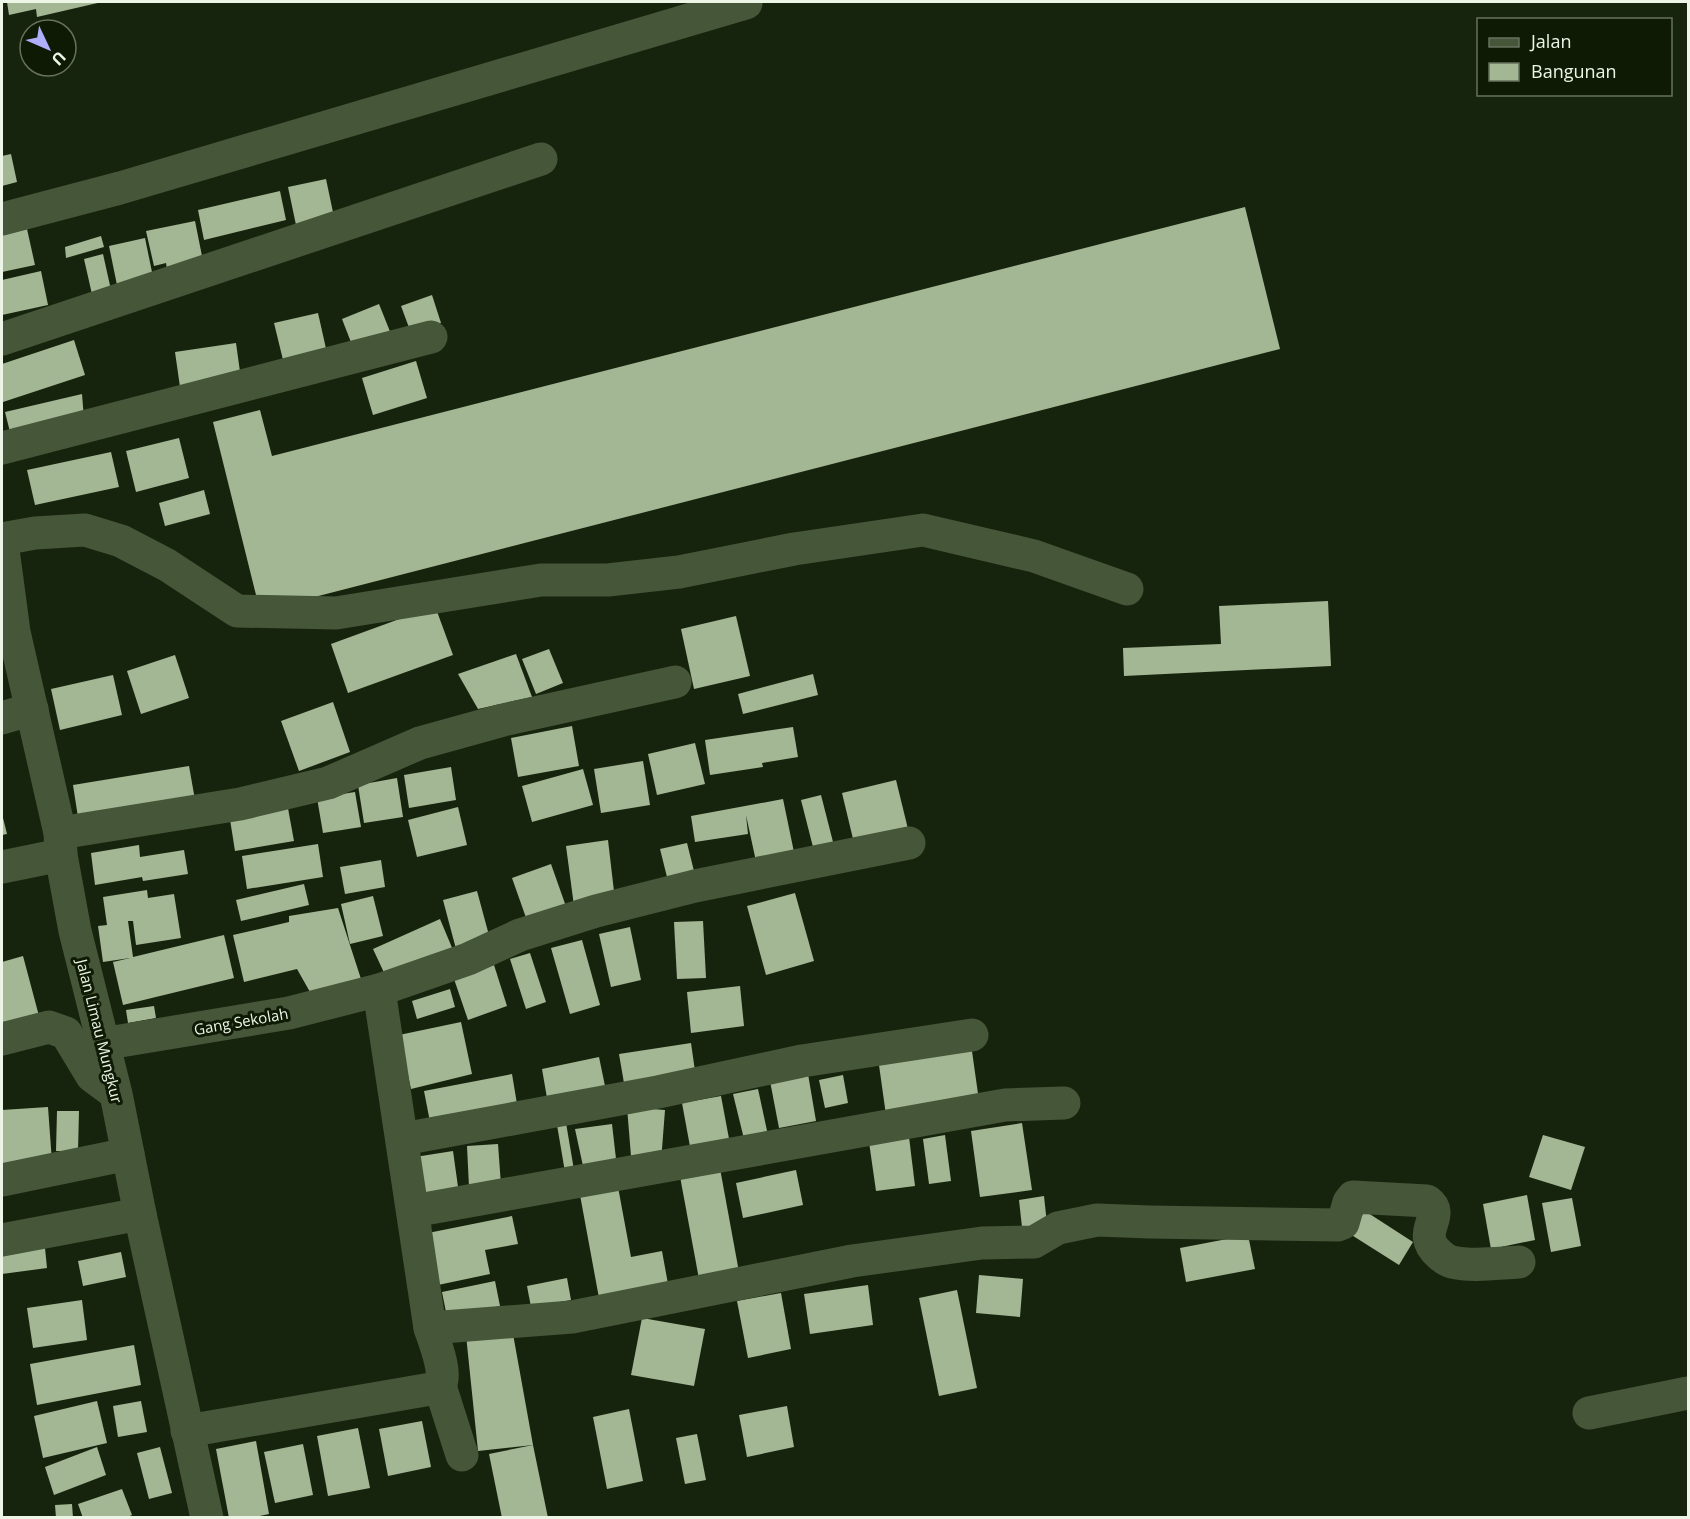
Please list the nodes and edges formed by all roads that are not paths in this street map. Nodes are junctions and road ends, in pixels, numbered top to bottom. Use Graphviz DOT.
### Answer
graph roads {
  1 [pos="746,3"];
  2 [pos="541,159"];
  3 [pos="2,219"];
  4 [pos="431,338"];
  5 [pos="2,339"];
  6 [pos="2,448"];
  7 [pos="2,541"];
  8 [pos="1128,589"];
  9 [pos="8,633"];
  10 [pos="675,682"];
  11 [pos="17,714"];
  12 [pos="909,843"];
  13 [pos="60,844"];
  14 [pos="2,867"];
  15 [pos="379,990"];
  16 [pos="972,1035"];
  17 [pos="2,1039"];
  18 [pos="102,1044"];
  19 [pos="116,1094"];
  20 [pos="1064,1103"];
  21 [pos="403,1139"];
  22 [pos="128,1154"];
  23 [pos="2,1180"];
  24 [pos="413,1211"];
  25 [pos="140,1214"];
  26 [pos="2,1240"];
  27 [pos="1519,1262"];
  28 [pos="430,1328"];
  29 [pos="440,1386"];
  30 [pos="1689,1393"];
  31 [pos="1589,1413"];
  32 [pos="187,1431"];
  33 [pos="462,1455"];
  34 [pos="207,1518"];
  1 -- 3 [label="street"];
  2 -- 5 [label="street"];
  4 -- 6 [label="street"];
  7 -- 8 [label="street"];
  7 -- 9 [label="street, Jalan Limau Mungkur"];
  9 -- 11 [label="street, Jalan Limau Mungkur"];
  10 -- 13 [label="street"];
  11 -- 13 [label="street, Jalan Limau Mungkur"];
  12 -- 15 [label="street, Gang Sekolah"];
  13 -- 14 [label="street"];
  13 -- 18 [label="street, Jalan Limau Mungkur"];
  15 -- 18 [label="street, Gang Sekolah"];
  15 -- 21 [label="street"];
  16 -- 21 [label="street"];
  17 -- 19 [label="street"];
  18 -- 19 [label="street, Jalan Limau Mungkur"];
  19 -- 22 [label="street, Jalan Limau Mungkur"];
  20 -- 24 [label="street"];
  21 -- 24 [label="street"];
  22 -- 23 [label="street"];
  22 -- 25 [label="street, Jalan Limau Mungkur"];
  24 -- 28 [label="street"];
  25 -- 26 [label="street"];
  25 -- 32 [label="street, Jalan Limau Mungkur"];
  27 -- 28 [label="street"];
  28 -- 29 [label="street"];
  29 -- 32 [label="street"];
  29 -- 33 [label="street"];
  30 -- 31 [label="street"];
  32 -- 34 [label="street, Jalan Limau Mungkur"];
}
